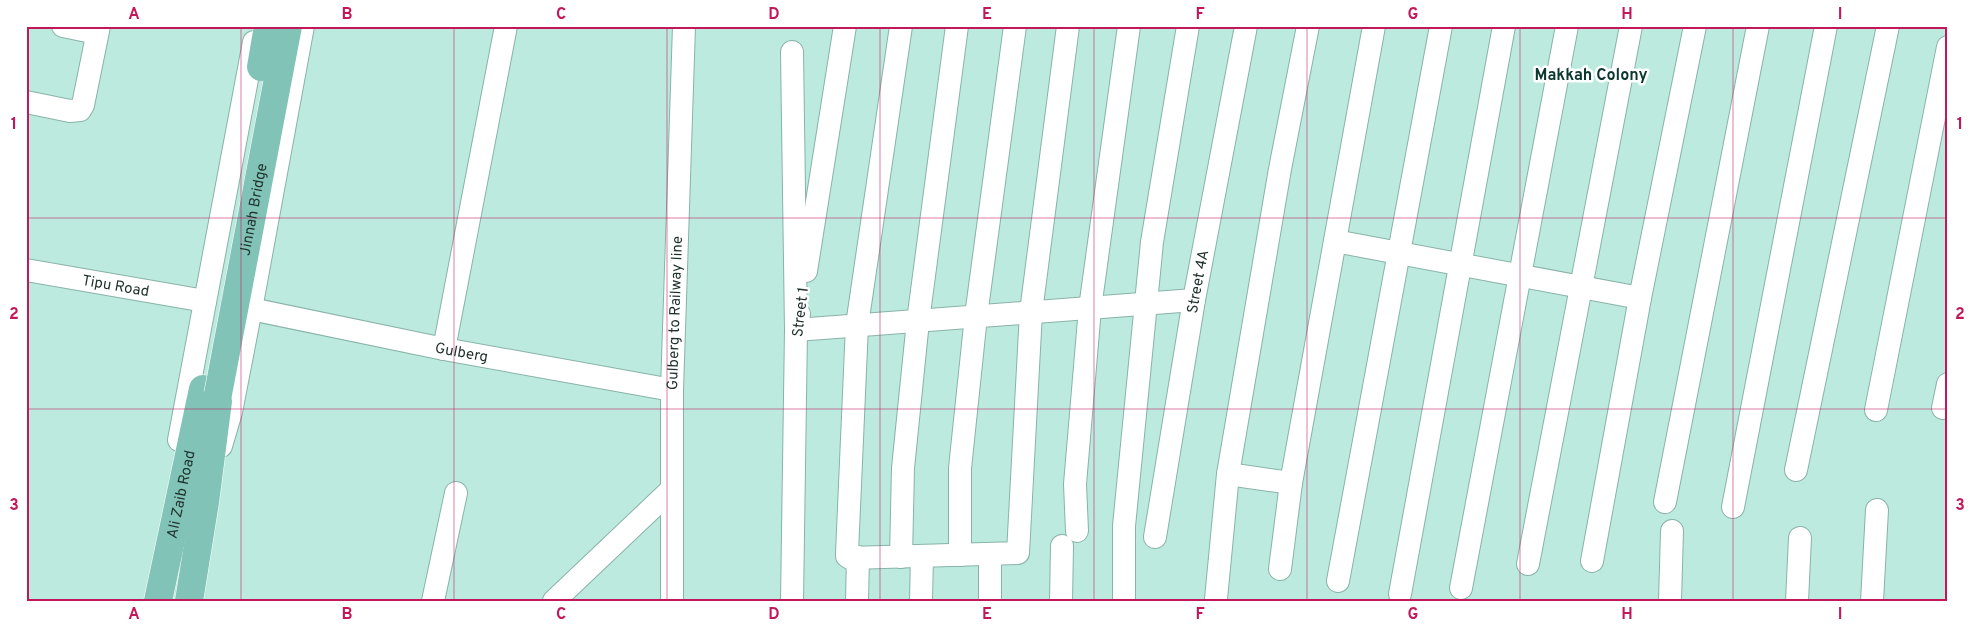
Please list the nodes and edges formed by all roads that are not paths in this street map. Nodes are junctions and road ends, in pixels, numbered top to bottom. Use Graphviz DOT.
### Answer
graph roads {
  1 [pos="63,26"];
  2 [pos="257,26"];
  3 [pos="268,26"];
  4 [pos="288,26"];
  5 [pos="303,26"];
  6 [pos="506,26"];
  7 [pos="684,26"];
  8 [pos="845,26"];
  9 [pos="901,26"];
  10 [pos="957,26"];
  11 [pos="1016,26"];
  12 [pos="1068,26"];
  13 [pos="1129,26"];
  14 [pos="1188,26"];
  15 [pos="1246,26"];
  16 [pos="1308,26"];
  17 [pos="1374,26"];
  18 [pos="1441,26"];
  19 [pos="1504,26"];
  20 [pos="1567,26"];
  21 [pos="1631,26"];
  22 [pos="1695,26"];
  23 [pos="1758,26"];
  24 [pos="1826,26"];
  25 [pos="1888,26"];
  26 [pos="98,30"];
  27 [pos="1948,47"];
  28 [pos="792,52"];
  29 [pos="26,102"];
  30 [pos="1335,240"];
  31 [pos="1399,252"];
  32 [pos="1461,264"];
  33 [pos="26,270"];
  34 [pos="1520,275"];
  35 [pos="1582,287"];
  36 [pos="1640,298"];
  37 [pos="1194,300"];
  38 [pos="205,301"];
  39 [pos="1147,304"];
  40 [pos="1090,308"];
  41 [pos="251,309"];
  42 [pos="1031,312"];
  43 [pos="976,316"];
  44 [pos="918,321"];
  45 [pos="857,325"];
  46 [pos="796,330"];
  47 [pos="444,349"];
  48 [pos="1948,384"];
  49 [pos="672,390"];
  50 [pos="211,392"];
  51 [pos="1943,408"];
  52 [pos="1876,410"];
  53 [pos="1796,470"];
  54 [pos="1228,474"];
  55 [pos="1291,483"];
  56 [pos="672,489"];
  57 [pos="456,493"];
  58 [pos="205,502"];
  59 [pos="1665,502"];
  60 [pos="1733,507"];
  61 [pos="1877,510"];
  62 [pos="1672,531"];
  63 [pos="1155,537"];
  64 [pos="1800,538"];
  65 [pos="171,542"];
  66 [pos="990,555"];
  67 [pos="912,556"];
  68 [pos="960,556"];
  69 [pos="858,557"];
  70 [pos="1592,561"];
  71 [pos="1528,564"];
  72 [pos="1280,570"];
  73 [pos="1338,581"];
  74 [pos="1461,588"];
  75 [pos="1400,594"];
  76 [pos="1216,599"];
  77 [pos="158,601"];
  78 [pos="188,601"];
  79 [pos="433,601"];
  80 [pos="554,601"];
  81 [pos="672,601"];
  82 [pos="792,601"];
  83 [pos="857,601"];
  84 [pos="922,601"];
  85 [pos="990,601"];
  86 [pos="1061,601"];
  87 [pos="1124,601"];
  88 [pos="1670,601"];
  89 [pos="1797,601"];
  90 [pos="1872,601"];
  1 -- 26 [label="street"];
  2 -- 38 [label="street"];
  3 -- 50 [label="main road, Jinnah Bridge, bridge"];
  4 -- 50 [label="main road, Jinnah Bridge, bridge"];
  5 -- 41 [label="street"];
  6 -- 47 [label="street"];
  7 -- 49 [label="street, Gulberg to Railway line"];
  8 -- 46 [label="street, Street 1"];
  9 -- 45 [label="street"];
  10 -- 44 [label="street"];
  11 -- 43 [label="street"];
  12 -- 42 [label="street"];
  13 -- 40 [label="street"];
  14 -- 39 [label="street"];
  15 -- 37 [label="street, Street 4A"];
  16 -- 54 [label="street"];
  17 -- 30 [label="street"];
  18 -- 31 [label="street"];
  19 -- 32 [label="street"];
  20 -- 34 [label="street"];
  21 -- 35 [label="street"];
  22 -- 36 [label="street"];
  23 -- 59 [label="street"];
  24 -- 60 [label="street"];
  25 -- 53 [label="street"];
  26 -- 29 [label="street"];
  27 -- 52 [label="street"];
  28 -- 46 [label="street"];
  30 -- 31 [label="street"];
  30 -- 55 [label="street"];
  31 -- 32 [label="street"];
  31 -- 73 [label="street"];
  32 -- 34 [label="street"];
  32 -- 75 [label="street"];
  33 -- 38 [label="street, Tipu Road"];
  34 -- 35 [label="street"];
  34 -- 74 [label="street"];
  35 -- 36 [label="street"];
  35 -- 71 [label="street"];
  36 -- 70 [label="street"];
  37 -- 39 [label="street"];
  37 -- 63 [label="street, Street 4A"];
  38 -- 65 [label="street"];
  39 -- 40 [label="street"];
  39 -- 87 [label="street"];
  40 -- 42 [label="street"];
  40 -- 86 [label="street"];
  41 -- 47 [label="street, Gulberg"];
  41 -- 58 [label="street"];
  42 -- 43 [label="street"];
  42 -- 66 [label="street"];
  43 -- 44 [label="street"];
  43 -- 68 [label="street"];
  44 -- 45 [label="street"];
  44 -- 67 [label="street"];
  45 -- 46 [label="street"];
  45 -- 69 [label="street"];
  46 -- 82 [label="street, Street 1"];
  47 -- 49 [label="street, Gulberg"];
  48 -- 51 [label="street"];
  49 -- 56 [label="street, Gulberg to Railway line"];
  50 -- 58 [label="main road, Ali Zaib Road"];
  50 -- 65 [label="main road, Ali Zaib Road"];
  54 -- 55 [label="street"];
  54 -- 76 [label="street"];
  55 -- 72 [label="street"];
  56 -- 80 [label="street"];
  56 -- 81 [label="street, Gulberg to Railway line"];
  57 -- 79 [label="street"];
  58 -- 78 [label="main road, Ali Zaib Road"];
  61 -- 90 [label="street"];
  62 -- 88 [label="street"];
  64 -- 89 [label="street"];
  65 -- 77 [label="main road, Ali Zaib Road"];
  66 -- 68 [label="street"];
  66 -- 85 [label="street"];
  67 -- 68 [label="street"];
  67 -- 69 [label="street"];
  67 -- 84 [label="street"];
  69 -- 83 [label="street"];
}
